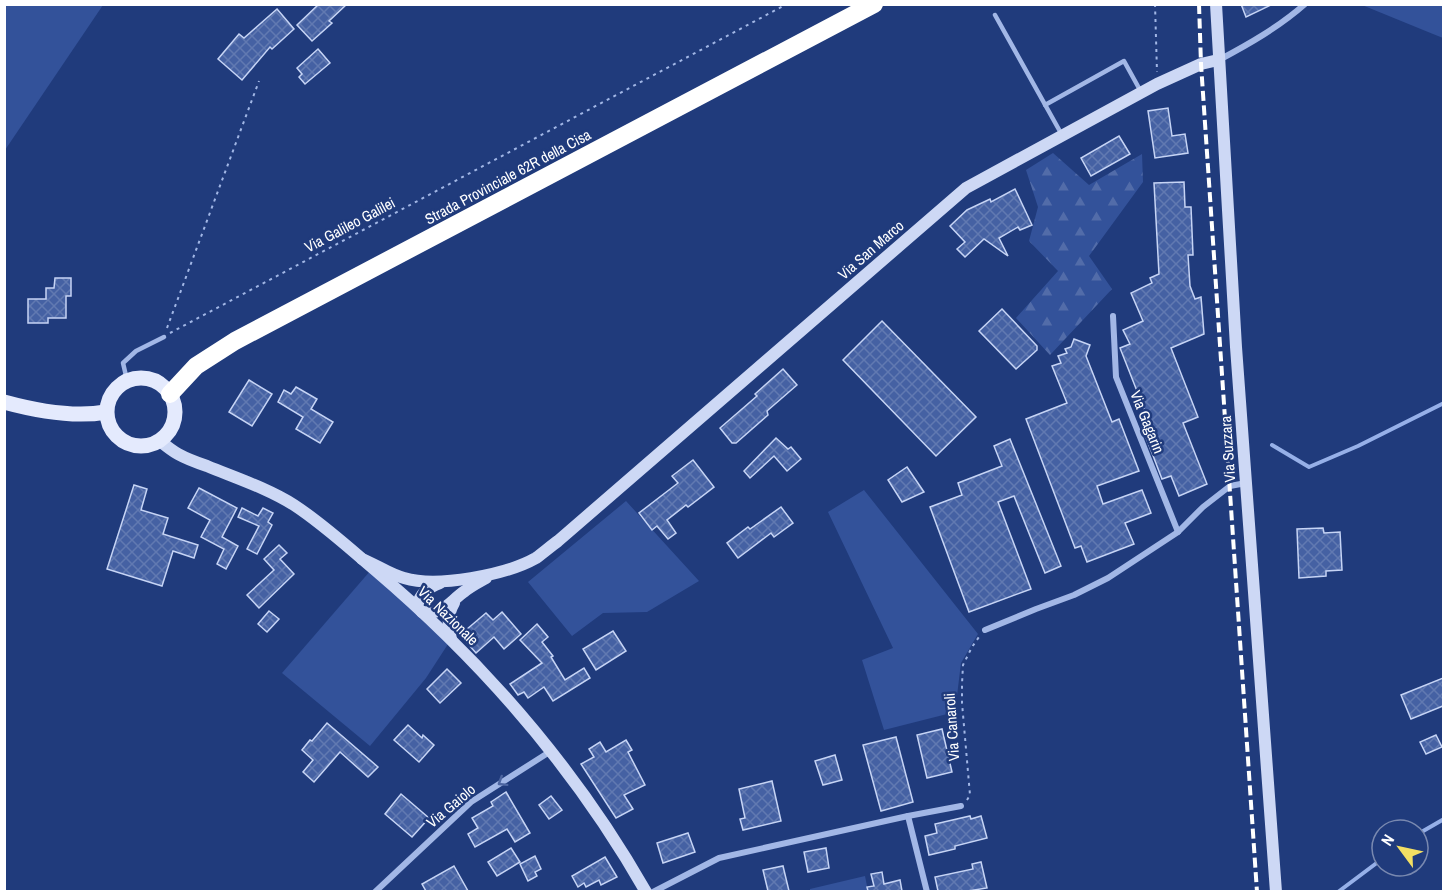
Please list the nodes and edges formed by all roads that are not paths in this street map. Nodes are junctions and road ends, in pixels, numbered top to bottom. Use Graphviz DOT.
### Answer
graph roads {
  1 [pos="874,4"];
  2 [pos="1216,4"];
  3 [pos="1305,4"];
  4 [pos="995,15"];
  5 [pos="1218,60"];
  6 [pos="1141,93"];
  7 [pos="1045,105"];
  8 [pos="1062,136"];
  9 [pos="1113,316"];
  10 [pos="164,337"];
  11 [pos="127,380"];
  12 [pos="170,394"];
  13 [pos="4,402"];
  14 [pos="106,412"];
  15 [pos="160,441"];
  16 [pos="1246,483"];
  17 [pos="1178,532"];
  18 [pos="362,559"];
  19 [pos="495,573"];
  20 [pos="444,582"];
  21 [pos="457,597"];
  22 [pos="420,609"];
  23 [pos="985,630"];
  24 [pos="451,639"];
  25 [pos="552,751"];
  26 [pos="961,806"];
  27 [pos="908,816"];
  28 [pos="375,891"];
  29 [pos="645,891"];
  30 [pos="652,891"];
  31 [pos="927,891"];
  32 [pos="1276,891"];
  1 -- 12 [label="highway, Strada Provinciale 62R della Cisa"];
  2 -- 5 [label="street, Via Suzzara"];
  3 -- 5 [label="street, Via San Marco"];
  4 -- 7 [label="lane"];
  5 -- 6 [label="street, Via San Marco"];
  5 -- 16 [label="street, Via Suzzara"];
  6 -- 7 [label="lane"];
  6 -- 8 [label="street, Via San Marco"];
  7 -- 8 [label="lane"];
  8 -- 19 [label="street, Via San Marco"];
  9 -- 17 [label="street, Via Gagarin"];
  10 -- 11 [label="lane"];
  11 -- 12 [label="main road"];
  11 -- 14 [label="main road"];
  12 -- 15 [label="main road"];
  13 -- 14 [label="main road"];
  14 -- 15 [label="main road"];
  15 -- 18 [label="street, Via Nazionale"];
  16 -- 17 [label="street"];
  16 -- 32 [label="street, Via Suzzara"];
  17 -- 23 [label="street"];
  18 -- 20 [label="street, Via San Marco"];
  18 -- 22 [label="street, Via Nazionale"];
  19 -- 20 [label="street, Via San Marco"];
  19 -- 21 [label="street, Via San Marco"];
  20 -- 22 [label="street, Via San Marco"];
  21 -- 22 [label="street, Via San Marco"];
  21 -- 24 [label="street"];
  22 -- 24 [label="street, Via Nazionale"];
  24 -- 25 [label="street, Via Nazionale"];
  25 -- 28 [label="street, Via Gaiolo, one-way"];
  25 -- 29 [label="street, Via Nazionale"];
  26 -- 27 [label="street"];
  27 -- 30 [label="street"];
  27 -- 31 [label="street"];
}
